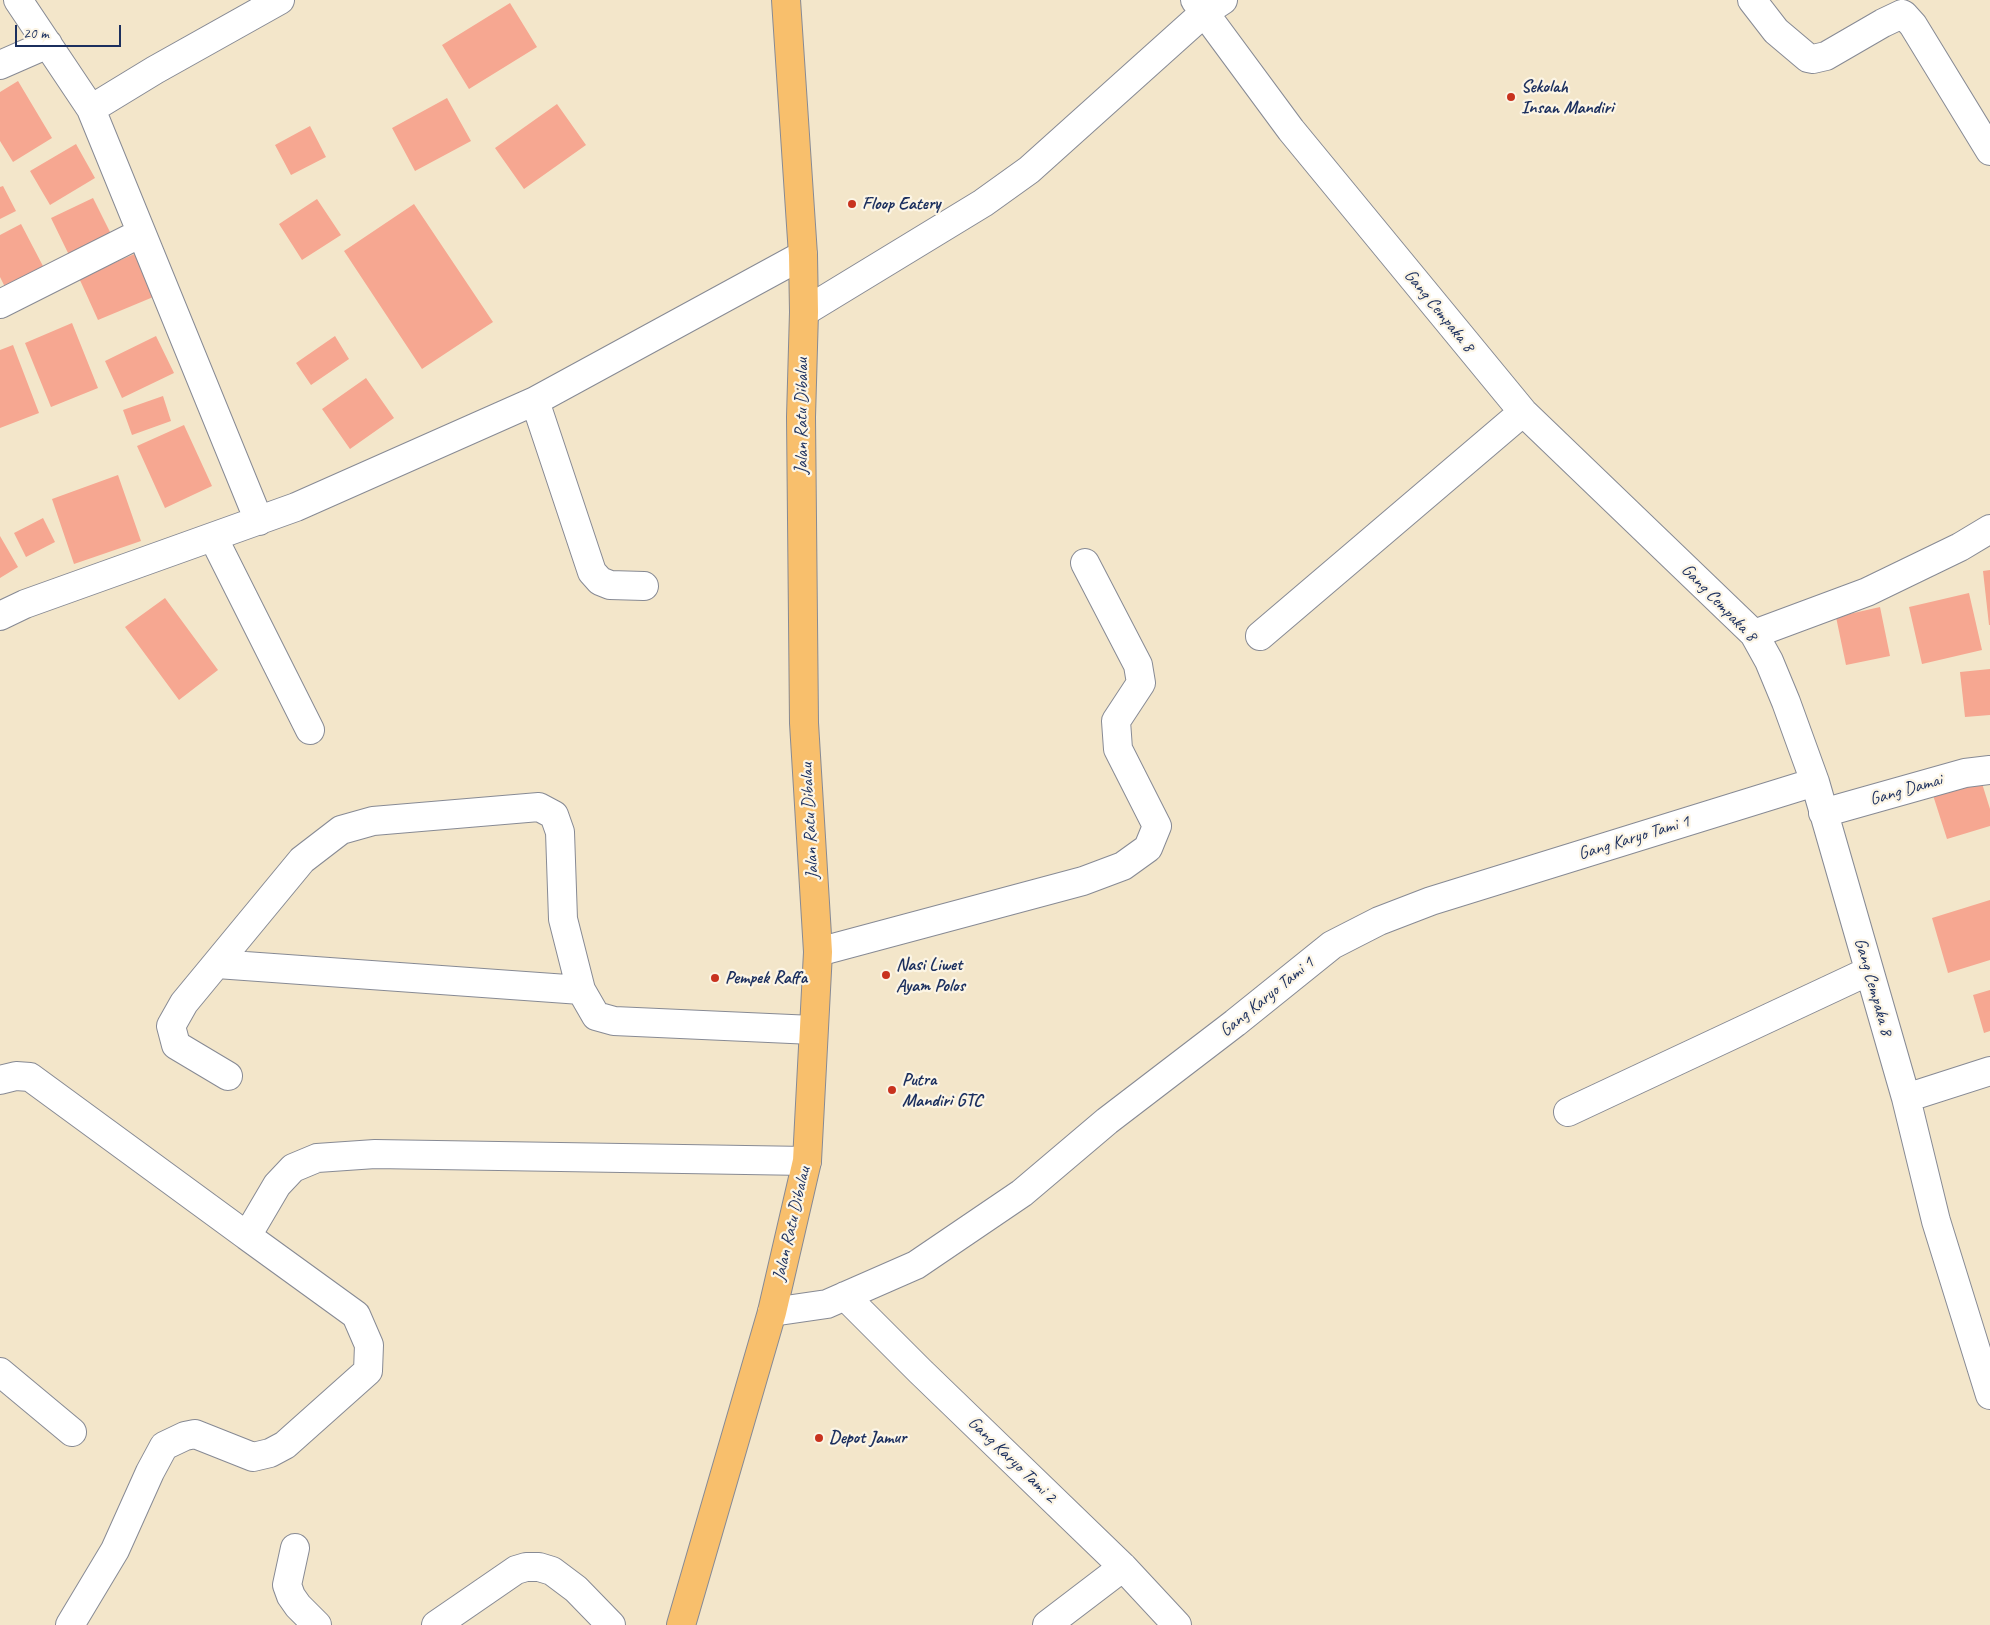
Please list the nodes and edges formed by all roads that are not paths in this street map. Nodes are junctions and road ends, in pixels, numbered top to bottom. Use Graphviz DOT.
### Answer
graph roads {
  1 [pos="18,0"];
  2 [pos="280,0"];
  3 [pos="786,0"];
  4 [pos="1752,0"];
  5 [pos="1208,4"];
  6 [pos="48,44"];
  7 [pos="0,65"];
  8 [pos="91,109"];
  9 [pos="1990,151"];
  10 [pos="142,233"];
  11 [pos="803,255"];
  12 [pos="0,304"];
  13 [pos="804,312"];
  14 [pos="535,401"];
  15 [pos="1523,412"];
  16 [pos="259,521"];
  17 [pos="1990,528"];
  18 [pos="213,537"];
  19 [pos="1085,563"];
  20 [pos="644,586"];
  21 [pos="0,616"];
  22 [pos="1754,634"];
  23 [pos="1260,636"];
  24 [pos="310,730"];
  25 [pos="1990,770"];
  26 [pos="1815,782"];
  27 [pos="1823,813"];
  28 [pos="818,952"];
  29 [pos="217,964"];
  30 [pos="1869,971"];
  31 [pos="580,990"];
  32 [pos="813,1030"];
  33 [pos="1990,1071"];
  34 [pos="228,1076"];
  35 [pos="0,1080"];
  36 [pos="1906,1098"];
  37 [pos="1568,1112"];
  38 [pos="807,1160"];
  39 [pos="247,1236"];
  40 [pos="845,1296"];
  41 [pos="772,1312"];
  42 [pos="0,1372"];
  43 [pos="1990,1395"];
  44 [pos="72,1432"];
  45 [pos="295,1548"];
  46 [pos="1123,1567"];
  47 [pos="70,1625"];
  48 [pos="317,1625"];
  49 [pos="436,1625"];
  50 [pos="611,1625"];
  51 [pos="681,1625"];
  52 [pos="1047,1625"];
  53 [pos="1177,1625"];
  1 -- 6 [label="street"];
  2 -- 8 [label="street"];
  3 -- 11 [label="main road, Jalan Ratu Dibalau"];
  4 -- 9 [label="street"];
  5 -- 13 [label="street"];
  5 -- 15 [label="street, Gang Cempaka 8"];
  6 -- 7 [label="street"];
  6 -- 8 [label="street"];
  8 -- 10 [label="street"];
  10 -- 12 [label="street"];
  10 -- 16 [label="street"];
  11 -- 13 [label="main road, Jalan Ratu Dibalau"];
  11 -- 14 [label="street"];
  13 -- 28 [label="main road, Jalan Ratu Dibalau"];
  14 -- 16 [label="street"];
  14 -- 20 [label="street"];
  15 -- 22 [label="street, Gang Cempaka 8"];
  15 -- 23 [label="street"];
  16 -- 18 [label="street"];
  17 -- 22 [label="street"];
  18 -- 21 [label="street"];
  18 -- 24 [label="street"];
  19 -- 28 [label="street"];
  22 -- 26 [label="street, Gang Cempaka 8"];
  25 -- 27 [label="street, Gang Damai"];
  26 -- 27 [label="street, Gang Cempaka 8"];
  26 -- 40 [label="street, Gang Karyo Tami 1"];
  27 -- 30 [label="street, Gang Cempaka 8"];
  28 -- 32 [label="main road, Jalan Ratu Dibalau"];
  29 -- 31 [label="street"];
  29 -- 31 [label="street"];
  29 -- 34 [label="street"];
  30 -- 36 [label="street, Gang Cempaka 8"];
  30 -- 37 [label="street"];
  31 -- 32 [label="street"];
  32 -- 38 [label="main road, Jalan Ratu Dibalau"];
  33 -- 36 [label="street"];
  35 -- 39 [label="street"];
  36 -- 43 [label="street, Gang Cempaka 8"];
  38 -- 39 [label="street"];
  38 -- 41 [label="main road, Jalan Ratu Dibalau"];
  39 -- 47 [label="street"];
  40 -- 41 [label="street, Gang Karyo Tami 1"];
  40 -- 46 [label="street, Gang Karyo Tami 2"];
  41 -- 51 [label="main road, Jalan Ratu Dibalau"];
  42 -- 44 [label="street"];
  45 -- 48 [label="street"];
  46 -- 52 [label="street"];
  46 -- 53 [label="street, Gang Karyo Tami 2"];
  49 -- 50 [label="street"];
}
